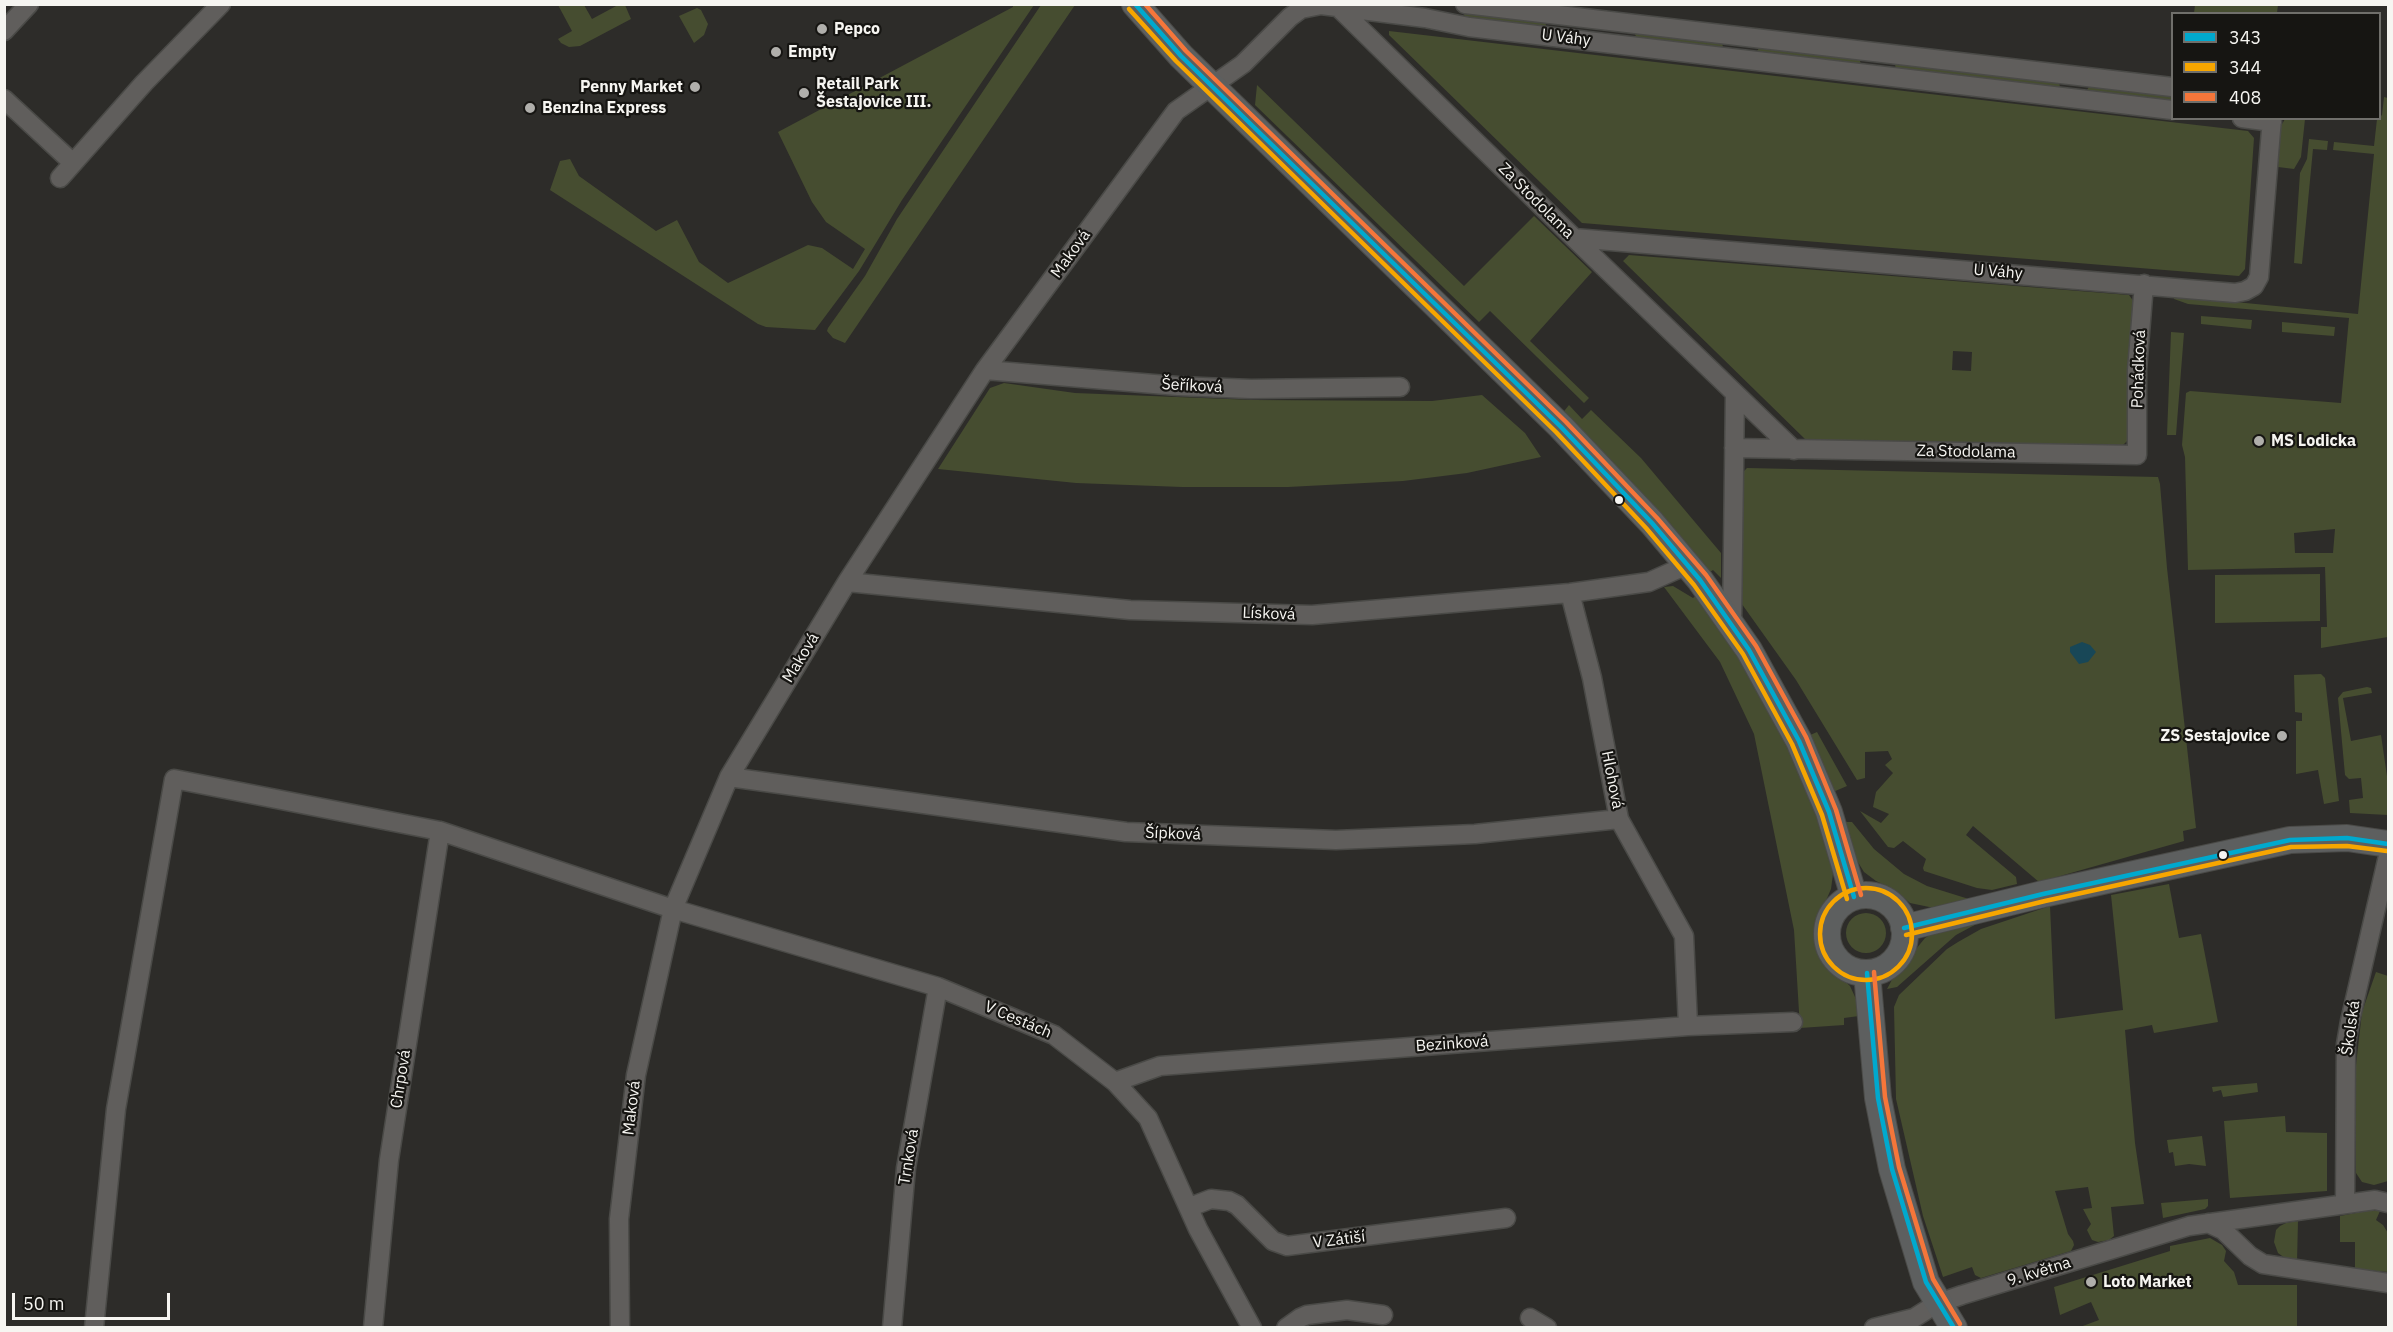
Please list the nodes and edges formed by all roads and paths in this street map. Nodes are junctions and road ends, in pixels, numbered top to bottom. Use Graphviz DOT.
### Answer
graph roads {
  1 [pos="29,4"];
  2 [pos="221,4"];
  3 [pos="1136,4"];
  4 [pos="1464,4"];
  5 [pos="1338,7"];
  6 [pos="1425,18"];
  7 [pos="4,31"];
  8 [pos="1210,86"];
  9 [pos="2171,87"];
  10 [pos="4,99"];
  11 [pos="2171,110"];
  12 [pos="2272,120"];
  13 [pos="73,163"];
  14 [pos="60,178"];
  15 [pos="1574,238"];
  16 [pos="2144,284"];
  17 [pos="985,370"];
  18 [pos="1400,387"];
  19 [pos="1735,393"];
  20 [pos="1734,448"];
  21 [pos="1794,450"];
  22 [pos="2137,454"];
  23 [pos="1687,565"];
  24 [pos="847,582"];
  25 [pos="1570,593"];
  26 [pos="1732,624"];
  27 [pos="729,777"];
  28 [pos="1619,819"];
  29 [pos="440,831"];
  30 [pos="2388,844"];
  31 [pos="2388,856"];
  32 [pos="1854,897"];
  33 [pos="673,909"];
  34 [pos="1904,928"];
  35 [pos="1867,973"];
  36 [pos="938,987"];
  37 [pos="1793,1022"];
  38 [pos="1688,1026"];
  39 [pos="1115,1082"];
  40 [pos="2384,1198"];
  41 [pos="2345,1204"];
  42 [pos="1190,1207"];
  43 [pos="1506,1218"];
  44 [pos="2208,1223"];
  45 [pos="2388,1282"];
  46 [pos="1940,1303"];
  47 [pos="1383,1315"];
  48 [pos="1530,1318"];
  49 [pos="94,1328"];
  50 [pos="373,1328"];
  51 [pos="620,1328"];
  52 [pos="892,1328"];
  53 [pos="1252,1328"];
  54 [pos="1286,1328"];
  55 [pos="1547,1328"];
  56 [pos="1874,1328"];
  57 [pos="1954,1328"];
  1 -- 7 [label="street"];
  2 -- 13 [label="street"];
  3 -- 8 [label="street"];
  4 -- 6 [label="street, U Váhy"];
  4 -- 9 [label="street, U Váhy"];
  5 -- 6 [label="street, U Váhy"];
  5 -- 8 [label="street, U Váhy"];
  5 -- 15 [label="street, Za Stodolama"];
  6 -- 11 [label="street, U Váhy"];
  8 -- 17 [label="street, Maková"];
  8 -- 23 [label="street"];
  10 -- 13 [label="street"];
  12 -- 16 [label="street, U Váhy"];
  13 -- 14 [label="street"];
  15 -- 16 [label="street, U Váhy"];
  15 -- 19 [label="street, Za Stodolama"];
  16 -- 22 [label="street, Pohádková"];
  17 -- 18 [label="street, Šeříková"];
  17 -- 24 [label="street, Maková"];
  19 -- 20 [label="street"];
  19 -- 21 [label="street, Za Stodolama"];
  20 -- 21 [label="street, Za Stodolama"];
  20 -- 26 [label="street"];
  21 -- 22 [label="street, Za Stodolama"];
  23 -- 25 [label="street, Lísková"];
  23 -- 26 [label="street"];
  24 -- 25 [label="street, Lísková"];
  24 -- 27 [label="street, Maková"];
  25 -- 28 [label="street, Hlohová"];
  26 -- 32 [label="street"];
  27 -- 28 [label="street, Šípková"];
  27 -- 33 [label="street, Maková"];
  28 -- 38 [label="street, Hlohová"];
  29 -- 33 [label="street, V Cestách"];
  29 -- 49 [label="street, V Cestách"];
  29 -- 50 [label="street, Chrpová"];
  30 -- 34 [label="street"];
  31 -- 41 [label="street, Školská"];
  32 -- 34 [label="street"];
  32 -- 35 [label="street"];
  33 -- 36 [label="street, V Cestách"];
  33 -- 51 [label="street, Maková"];
  34 -- 35 [label="street"];
  35 -- 46 [label="street"];
  36 -- 39 [label="street, V Cestách"];
  36 -- 52 [label="street, Trnková"];
  37 -- 38 [label="street, Bezinková"];
  38 -- 39 [label="street, Bezinková"];
  39 -- 42 [label="street, V Cestách"];
  40 -- 41 [label="street, 9. května"];
  41 -- 44 [label="street, 9. května"];
  42 -- 43 [label="street, V Zátiší"];
  42 -- 53 [label="street, V Cestách"];
  44 -- 45 [label="street"];
  44 -- 46 [label="street, 9. května"];
  46 -- 56 [label="street, 9. května"];
  46 -- 57 [label="street"];
  47 -- 54 [label="street"];
  48 -- 55 [label="street"];
}
